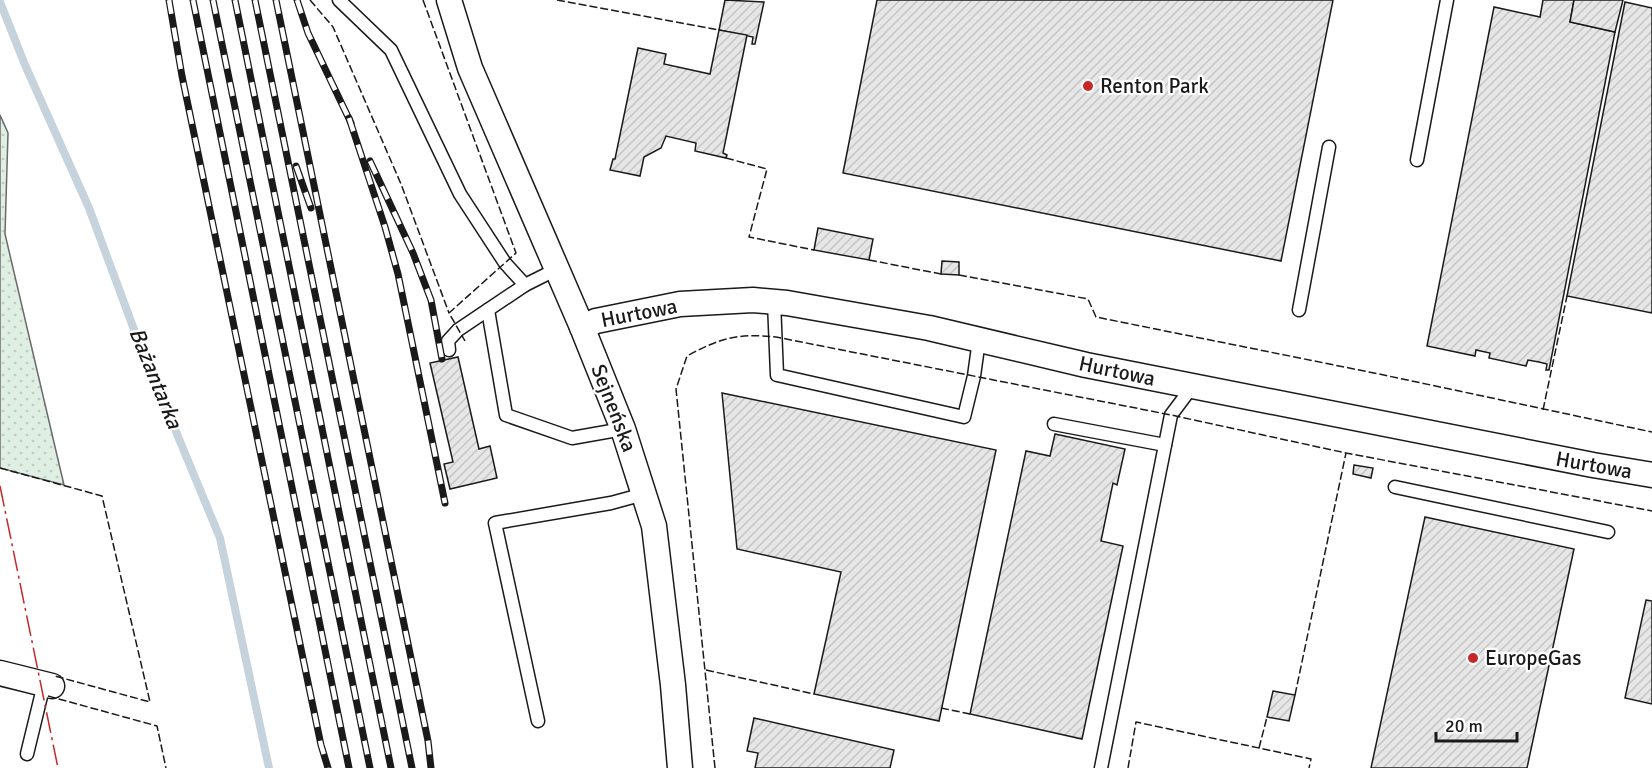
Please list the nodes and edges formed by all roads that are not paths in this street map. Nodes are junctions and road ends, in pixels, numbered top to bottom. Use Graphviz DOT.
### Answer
graph roads {
  1 [pos="339,0"];
  2 [pos="449,0"];
  3 [pos="1447,0"];
  4 [pos="1329,147"];
  5 [pos="1417,160"];
  6 [pos="557,269"];
  7 [pos="525,285"];
  8 [pos="774,302"];
  9 [pos="488,310"];
  10 [pos="1299,310"];
  11 [pos="582,327"];
  12 [pos="979,340"];
  13 [pos="449,350"];
  14 [pos="1192,387"];
  15 [pos="1054,424"];
  16 [pos="623,429"];
  17 [pos="1166,445"];
  18 [pos="1652,475"];
  19 [pos="1395,487"];
  20 [pos="644,494"];
  21 [pos="1608,532"];
  22 [pos="0,673"];
  23 [pos="48,685"];
  24 [pos="538,721"];
  25 [pos="27,754"];
  26 [pos="680,768"];
  27 [pos="1101,768"];
  1 -- 7 [label="lane"];
  2 -- 6 [label="street, Sejneńska"];
  3 -- 5 [label="lane"];
  4 -- 10 [label="lane"];
  6 -- 7 [label="lane"];
  6 -- 11 [label="street, Sejneńska"];
  7 -- 9 [label="lane"];
  8 -- 11 [label="street, Hurtowa"];
  8 -- 12 [label="street, Hurtowa"];
  8 -- 12 [label="lane"];
  9 -- 13 [label="lane"];
  9 -- 16 [label="lane"];
  11 -- 16 [label="street, Sejneńska"];
  12 -- 14 [label="street, Hurtowa"];
  14 -- 17 [label="lane"];
  14 -- 18 [label="street, Hurtowa"];
  15 -- 17 [label="lane"];
  16 -- 20 [label="street, Sejneńska"];
  17 -- 27 [label="lane"];
  19 -- 21 [label="lane"];
  20 -- 24 [label="lane"];
  20 -- 26 [label="street, Sejneńska"];
  22 -- 23 [label="street"];
  23 -- 25 [label="lane"];
}
